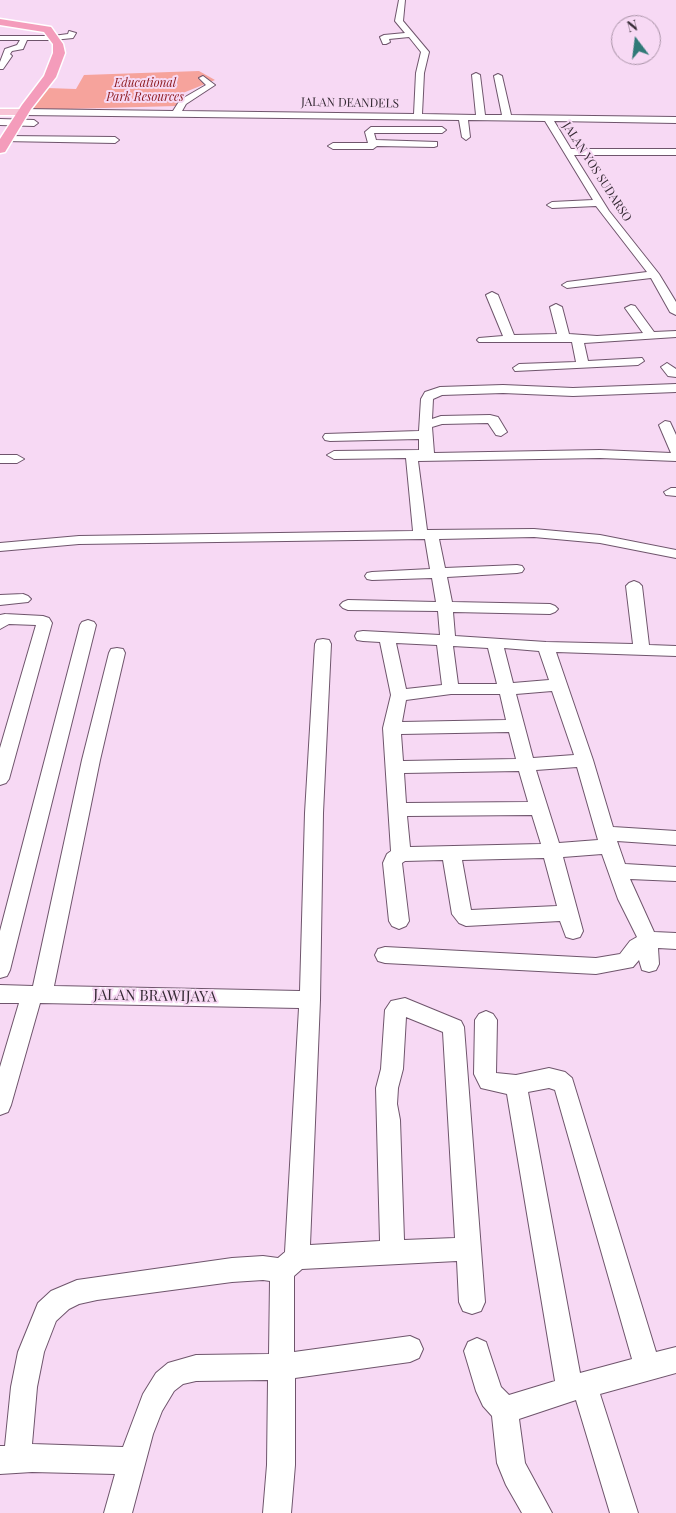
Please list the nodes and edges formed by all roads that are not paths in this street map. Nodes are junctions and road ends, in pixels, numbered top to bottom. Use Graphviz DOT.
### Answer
graph roads {
  1 [pos="402,0"];
  2 [pos="0,22"];
  3 [pos="72,33"];
  4 [pos="411,35"];
  5 [pos="0,38"];
  6 [pos="24,38"];
  7 [pos="53,38"];
  8 [pos="386,42"];
  9 [pos="3,55"];
  10 [pos="0,67"];
  11 [pos="476,75"];
  12 [pos="498,76"];
  13 [pos="203,78"];
  14 [pos="0,112"];
  15 [pos="177,114"];
  16 [pos="416,116"];
  17 [pos="20,117"];
  18 [pos="463,117"];
  19 [pos="481,117"];
  20 [pos="507,118"];
  21 [pos="548,119"];
  22 [pos="676,120"];
  23 [pos="0,122"];
  24 [pos="46,123"];
  25 [pos="415,130"];
  26 [pos="442,130"];
  27 [pos="466,137"];
  28 [pos="115,140"];
  29 [pos="3,144"];
  30 [pos="373,144"];
  31 [pos="418,144"];
  32 [pos="434,144"];
  33 [pos="333,146"];
  34 [pos="568,152"];
  35 [pos="676,152"];
  36 [pos="600,203"];
  37 [pos="552,205"];
  38 [pos="654,274"];
  39 [pos="567,285"];
  40 [pos="492,295"];
  41 [pos="556,307"];
  42 [pos="631,308"];
  43 [pos="676,312"];
  44 [pos="676,334"];
  45 [pos="651,336"];
  46 [pos="564,337"];
  47 [pos="510,338"];
  48 [pos="577,339"];
  49 [pos="483,340"];
  50 [pos="638,360"];
  51 [pos="583,365"];
  52 [pos="519,368"];
  53 [pos="676,388"];
  54 [pos="665,425"];
  55 [pos="424,430"];
  56 [pos="501,432"];
  57 [pos="330,437"];
  58 [pos="676,450"];
  59 [pos="334,455"];
  60 [pos="428,455"];
  61 [pos="676,457"];
  62 [pos="0,459"];
  63 [pos="18,459"];
  64 [pos="426,536"];
  65 [pos="0,548"];
  66 [pos="676,554"];
  67 [pos="517,569"];
  68 [pos="438,572"];
  69 [pos="372,576"];
  70 [pos="634,586"];
  71 [pos="23,599"];
  72 [pos="0,600"];
  73 [pos="348,605"];
  74 [pos="445,608"];
  75 [pos="550,610"];
  76 [pos="0,624"];
  77 [pos="88,625"];
  78 [pos="363,636"];
  79 [pos="387,638"];
  80 [pos="446,641"];
  81 [pos="323,644"];
  82 [pos="495,644"];
  83 [pos="546,647"];
  84 [pos="642,649"];
  85 [pos="676,651"];
  86 [pos="117,653"];
  87 [pos="559,685"];
  88 [pos="451,689"];
  89 [pos="506,689"];
  90 [pos="399,695"];
  91 [pos="515,726"];
  92 [pos="392,728"];
  93 [pos="584,760"];
  94 [pos="526,765"];
  95 [pos="394,767"];
  96 [pos="0,779"];
  97 [pos="539,808"];
  98 [pos="398,810"];
  99 [pos="676,838"];
  100 [pos="608,840"];
  101 [pos="552,851"];
  102 [pos="452,853"];
  103 [pos="401,854"];
  104 [pos="619,871"];
  105 [pos="676,874"];
  106 [pos="399,921"];
  107 [pos="648,940"];
  108 [pos="676,942"];
  109 [pos="384,955"];
  110 [pos="648,964"];
  111 [pos="0,970"];
  112 [pos="0,994"];
  113 [pos="37,994"];
  114 [pos="310,1000"];
  115 [pos="486,1020"];
  116 [pos="516,1085"];
  117 [pos="0,1104"];
  118 [pos="468,1249"];
  119 [pos="392,1253"];
  120 [pos="289,1264"];
  121 [pos="472,1302"];
  122 [pos="410,1349"];
  123 [pos="477,1351"];
  124 [pos="676,1360"];
  125 [pos="647,1366"];
  126 [pos="282,1367"];
  127 [pos="577,1387"];
  128 [pos="505,1410"];
  129 [pos="8,1460"];
  130 [pos="133,1460"];
  131 [pos="118,1513"];
  132 [pos="277,1513"];
  133 [pos="538,1513"];
  134 [pos="624,1513"];
  1 -- 4 [label="street"];
  2 -- 7 [label="highway"];
  3 -- 7 [label="street"];
  4 -- 8 [label="street"];
  4 -- 16 [label="street"];
  5 -- 6 [label="street"];
  6 -- 7 [label="street"];
  6 -- 9 [label="street"];
  7 -- 17 [label="highway"];
  9 -- 10 [label="street"];
  11 -- 19 [label="street"];
  12 -- 20 [label="street"];
  13 -- 15 [label="street"];
  14 -- 17 [label="main road"];
  15 -- 16 [label="street, JALAN DEANDELS"];
  15 -- 17 [label="street, JALAN DEANDELS"];
  16 -- 18 [label="street, JALAN DEANDELS"];
  16 -- 25 [label="street"];
  17 -- 23 [label="street"];
  17 -- 24 [label="street"];
  17 -- 29 [label="highway"];
  18 -- 19 [label="street, JALAN DEANDELS"];
  18 -- 27 [label="street"];
  19 -- 20 [label="street, JALAN DEANDELS"];
  20 -- 21 [label="street, JALAN DEANDELS"];
  21 -- 22 [label="street, JALAN DEANDELS"];
  21 -- 34 [label="street, JALAN YOS SUDARSO"];
  25 -- 26 [label="street"];
  25 -- 30 [label="street"];
  25 -- 31 [label="street"];
  28 -- 29 [label="street"];
  30 -- 31 [label="street"];
  30 -- 33 [label="street"];
  31 -- 32 [label="street"];
  34 -- 35 [label="street"];
  34 -- 36 [label="street, JALAN YOS SUDARSO"];
  36 -- 37 [label="street"];
  36 -- 38 [label="street, JALAN YOS SUDARSO"];
  38 -- 39 [label="street"];
  38 -- 43 [label="street, JALAN YOS SUDARSO"];
  40 -- 47 [label="street"];
  41 -- 46 [label="street"];
  42 -- 45 [label="street"];
  44 -- 45 [label="street"];
  45 -- 48 [label="street"];
  46 -- 47 [label="street"];
  46 -- 48 [label="street"];
  47 -- 49 [label="street"];
  48 -- 51 [label="street"];
  50 -- 51 [label="street"];
  51 -- 52 [label="street"];
  53 -- 55 [label="street"];
  54 -- 58 [label="street"];
  55 -- 56 [label="street"];
  55 -- 57 [label="street"];
  55 -- 60 [label="street"];
  59 -- 60 [label="street"];
  60 -- 61 [label="street"];
  60 -- 64 [label="street"];
  62 -- 63 [label="street"];
  64 -- 65 [label="street"];
  64 -- 66 [label="street"];
  64 -- 68 [label="street"];
  67 -- 68 [label="street"];
  68 -- 69 [label="street"];
  68 -- 74 [label="street"];
  70 -- 84 [label="street"];
  71 -- 72 [label="street"];
  73 -- 74 [label="street"];
  74 -- 75 [label="street"];
  74 -- 80 [label="street"];
  76 -- 96 [label="street"];
  77 -- 111 [label="street"];
  78 -- 79 [label="street"];
  79 -- 80 [label="street"];
  79 -- 90 [label="street"];
  80 -- 82 [label="street"];
  80 -- 88 [label="street"];
  81 -- 114 [label="street"];
  82 -- 83 [label="street"];
  82 -- 89 [label="street"];
  83 -- 84 [label="street"];
  83 -- 87 [label="street"];
  84 -- 85 [label="street"];
  86 -- 113 [label="street"];
  87 -- 89 [label="street"];
  87 -- 93 [label="street"];
  88 -- 89 [label="street"];
  88 -- 90 [label="street"];
  89 -- 91 [label="street"];
  90 -- 92 [label="street"];
  91 -- 92 [label="street"];
  91 -- 94 [label="street"];
  92 -- 95 [label="street"];
  93 -- 94 [label="street"];
  93 -- 100 [label="street"];
  94 -- 95 [label="street"];
  94 -- 97 [label="street"];
  95 -- 98 [label="street"];
  97 -- 98 [label="street"];
  97 -- 101 [label="street"];
  98 -- 103 [label="street"];
  99 -- 100 [label="street"];
  100 -- 101 [label="street"];
  100 -- 104 [label="street"];
  101 -- 102 [label="street"];
  101 -- 102 [label="street"];
  102 -- 103 [label="street"];
  103 -- 106 [label="street"];
  104 -- 105 [label="street"];
  104 -- 107 [label="street"];
  107 -- 108 [label="street"];
  107 -- 109 [label="street"];
  107 -- 110 [label="street"];
  112 -- 113 [label="street, JALAN BRAWIJAYA"];
  113 -- 114 [label="street, JALAN BRAWIJAYA"];
  113 -- 117 [label="street"];
  114 -- 120 [label="street"];
  115 -- 116 [label="street"];
  116 -- 125 [label="street"];
  116 -- 127 [label="street"];
  118 -- 119 [label="street"];
  118 -- 119 [label="street"];
  118 -- 121 [label="street"];
  119 -- 120 [label="street"];
  120 -- 126 [label="street"];
  120 -- 129 [label="street"];
  122 -- 126 [label="street"];
  123 -- 128 [label="street"];
  124 -- 125 [label="street"];
  125 -- 127 [label="street"];
  126 -- 130 [label="street"];
  126 -- 132 [label="street"];
  127 -- 128 [label="street"];
  127 -- 134 [label="street"];
  128 -- 133 [label="street"];
  129 -- 130 [label="street"];
  130 -- 131 [label="street"];
}
